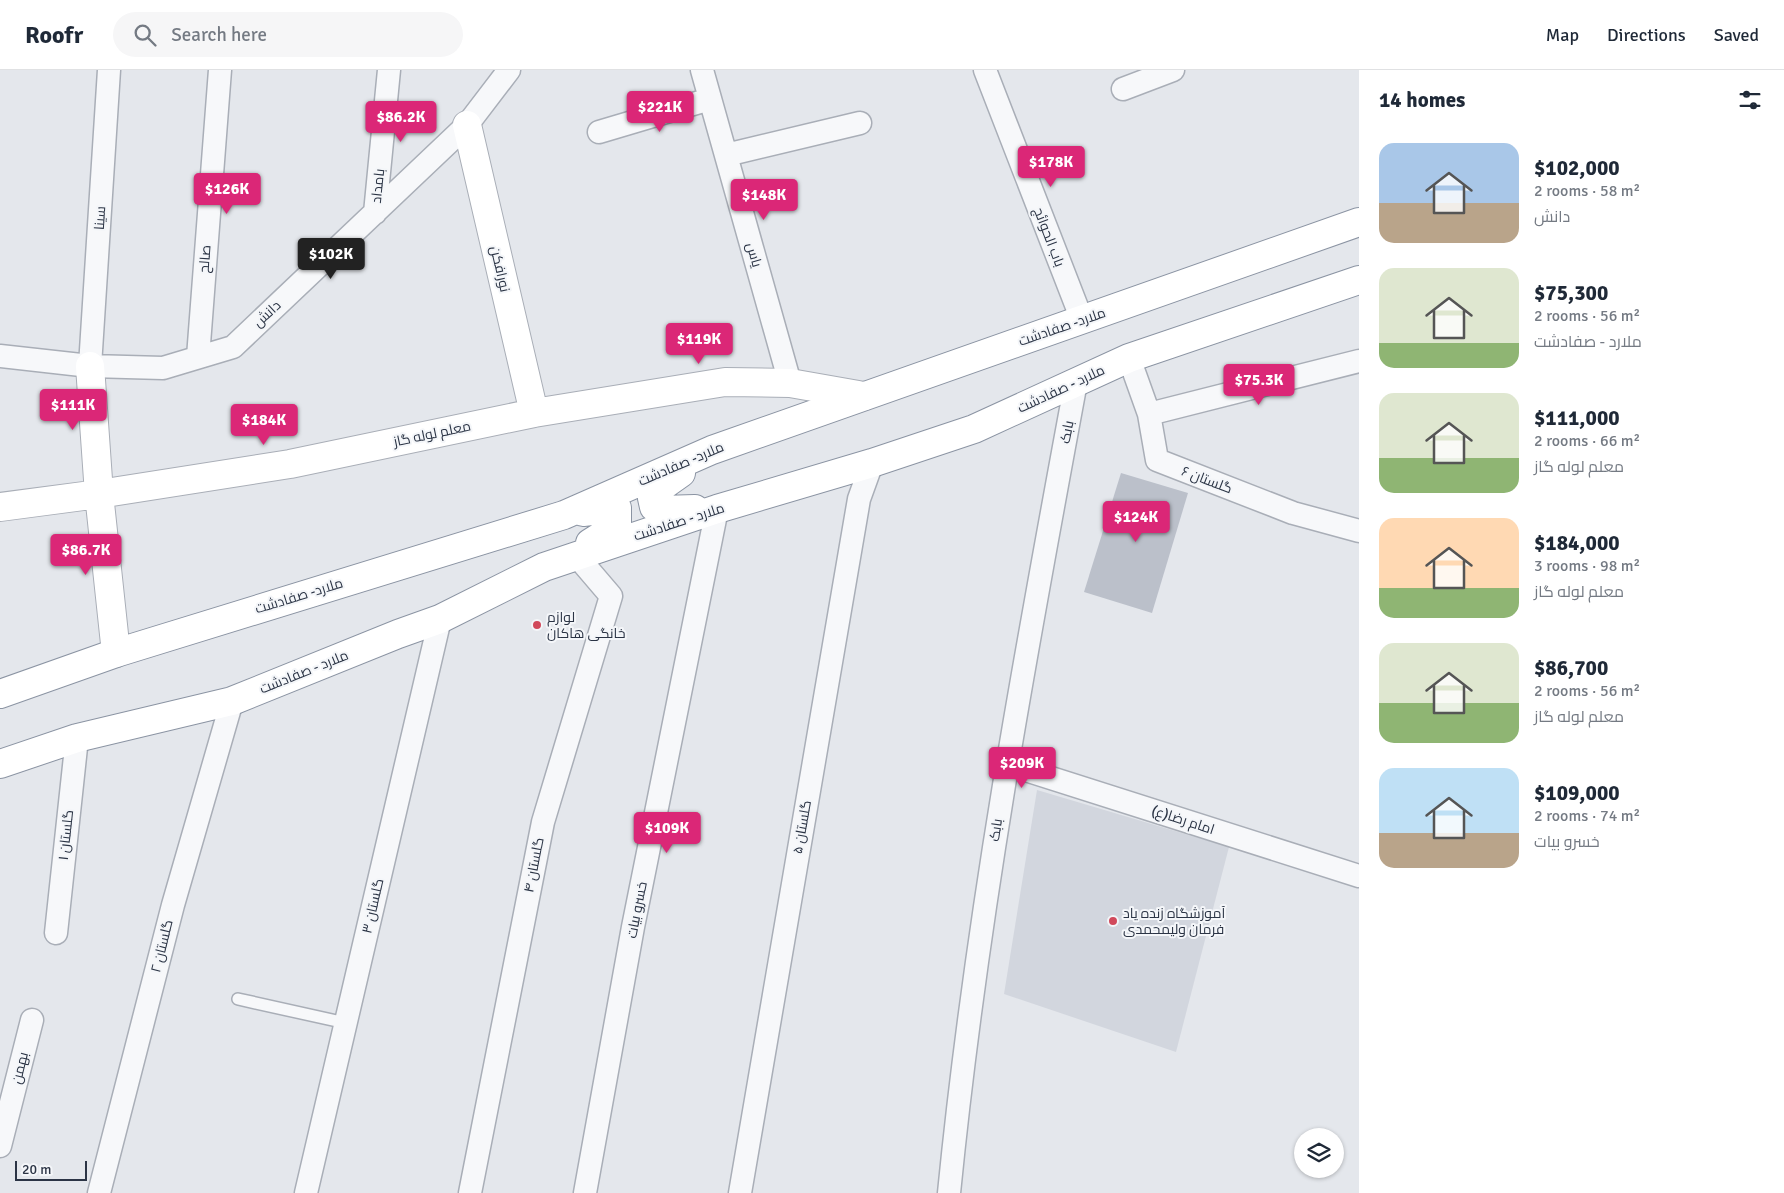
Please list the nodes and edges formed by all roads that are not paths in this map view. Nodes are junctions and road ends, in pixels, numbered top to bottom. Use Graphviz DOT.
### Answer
graph roads {
  1 [pos="109,70"];
  2 [pos="220,70"];
  3 [pos="389,70"];
  4 [pos="509,70"];
  5 [pos="702,70"];
  6 [pos="984,70"];
  7 [pos="1173,70"];
  8 [pos="1123,90"];
  9 [pos="710,99"];
  10 [pos="860,123"];
  11 [pos="467,125"];
  12 [pos="600,132"];
  13 [pos="726,155"];
  14 [pos="375,213"];
  15 [pos="1359,222"];
  16 [pos="1359,280"];
  17 [pos="1082,320"];
  18 [pos="0,356"];
  19 [pos="198,357"];
  20 [pos="1129,358"];
  21 [pos="1359,361"];
  22 [pos="90,366"];
  23 [pos="1076,382"];
  24 [pos="790,383"];
  25 [pos="864,396"];
  26 [pos="534,412"];
  27 [pos="1149,414"];
  28 [pos="712,450"];
  29 [pos="872,464"];
  30 [pos="99,494"];
  31 [pos="0,507"];
  32 [pos="717,509"];
  33 [pos="564,515"];
  34 [pos="1359,531"];
  35 [pos="576,555"];
  36 [pos="544,567"];
  37 [pos="440,619"];
  38 [pos="116,653"];
  39 [pos="0,694"];
  40 [pos="232,701"];
  41 [pos="77,738"];
  42 [pos="0,764"];
  43 [pos="1007,764"];
  44 [pos="1359,876"];
  45 [pos="56,933"];
  46 [pos="238,999"];
  47 [pos="32,1020"];
  48 [pos="346,1023"];
  49 [pos="0,1146"];
  50 [pos="99,1193"];
  51 [pos="306,1193"];
  52 [pos="470,1193"];
  53 [pos="585,1193"];
  54 [pos="740,1193"];
  55 [pos="949,1193"];
  1 -- 22 [label="street, سینا"];
  2 -- 19 [label="street, صالح"];
  3 -- 14 [label="street, بامداد"];
  4 -- 11 [label="street, دانش"];
  5 -- 9 [label="street, یاس"];
  6 -- 17 [label="street, باب الحوائج"];
  7 -- 8 [label="street"];
  9 -- 12 [label="street"];
  9 -- 13 [label="street, یاس"];
  10 -- 13 [label="street"];
  11 -- 14 [label="street, دانش"];
  11 -- 26 [label="main road, نورافکن"];
  13 -- 24 [label="street, یاس"];
  14 -- 19 [label="street, دانش"];
  15 -- 17 [label="main road, ملارد- صفادشت"];
  16 -- 20 [label="main road, ملارد - صفادشت"];
  17 -- 25 [label="main road, ملارد- صفادشت"];
  18 -- 22 [label="street, دانش"];
  19 -- 22 [label="street, دانش"];
  20 -- 23 [label="main road, ملارد - صفادشت"];
  20 -- 27 [label="street, گلستان ۶"];
  21 -- 27 [label="street"];
  22 -- 30 [label="main road"];
  23 -- 29 [label="main road, ملارد - صفادشت"];
  23 -- 43 [label="street, بابک"];
  24 -- 25 [label="main road, معلم لوله گاز"];
  24 -- 26 [label="main road, معلم لوله گاز"];
  25 -- 28 [label="main road, ملارد- صفادشت"];
  26 -- 30 [label="main road, معلم لوله گاز"];
  27 -- 34 [label="street, گلستان ۶"];
  28 -- 32 [label="main road"];
  28 -- 33 [label="main road, ملارد- صفادشت"];
  29 -- 32 [label="main road, ملارد - صفادشت"];
  29 -- 54 [label="street, گلستان ۵"];
  30 -- 31 [label="main road, معلم لوله گاز"];
  30 -- 38 [label="main road"];
  32 -- 35 [label="main road, ملارد - صفادشت"];
  32 -- 53 [label="street, خسرو بیات"];
  33 -- 36 [label="main road"];
  33 -- 38 [label="main road, ملارد- صفادشت"];
  35 -- 36 [label="main road, ملارد - صفادشت"];
  35 -- 52 [label="street, گلستان ۴"];
  36 -- 37 [label="main road, ملارد - صفادشت"];
  37 -- 40 [label="main road, ملارد - صفادشت"];
  37 -- 48 [label="street, گلستان ۳"];
  38 -- 39 [label="main road, ملارد- صفادشت"];
  40 -- 41 [label="main road, ملارد - صفادشت"];
  40 -- 50 [label="street, گلستان ۲"];
  41 -- 42 [label="main road, ملارد - صفادشت"];
  41 -- 45 [label="street, گلستان ۱"];
  43 -- 44 [label="street, امام رضا(ع)"];
  43 -- 55 [label="street, بابک"];
  46 -- 48 [label="lane"];
  47 -- 49 [label="street, بهمن"];
  48 -- 51 [label="street, گلستان ۳"];
}
